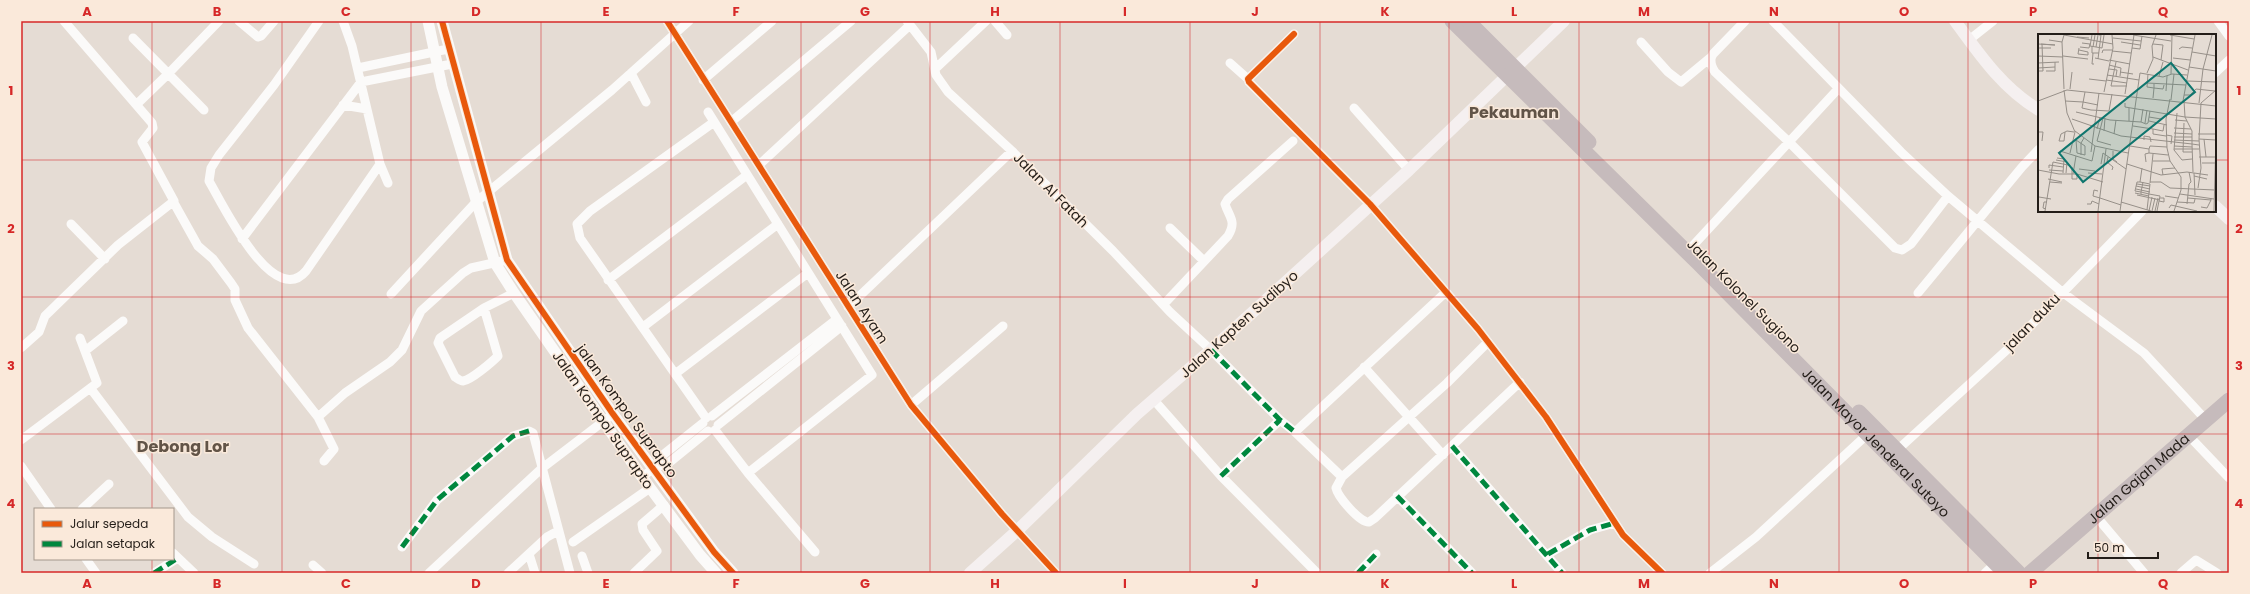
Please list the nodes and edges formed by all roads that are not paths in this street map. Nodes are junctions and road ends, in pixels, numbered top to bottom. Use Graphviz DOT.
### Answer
graph roads {
  1 [pos="64,21"];
  2 [pos="219,21"];
  3 [pos="239,21"];
  4 [pos="274,21"];
  5 [pos="319,21"];
  6 [pos="343,21"];
  7 [pos="428,21"];
  8 [pos="442,21"];
  9 [pos="666,21"];
  10 [pos="689,21"];
  11 [pos="772,21"];
  12 [pos="851,21"];
  13 [pos="986,21"];
  14 [pos="995,21"];
  15 [pos="1452,21"];
  16 [pos="1468,21"];
  17 [pos="1564,21"];
  18 [pos="1745,21"];
  19 [pos="1772,21"];
  20 [pos="1954,21"];
  21 [pos="1993,21"];
  22 [pos="2218,21"];
  23 [pos="908,25"];
  24 [pos="674,34"];
  25 [pos="1294,34"];
  26 [pos="1007,35"];
  27 [pos="2229,36"];
  28 [pos="133,38"];
  29 [pos="1968,40"];
  30 [pos="1641,42"];
  31 [pos="448,49"];
  32 [pos="434,52"];
  33 [pos="1710,58"];
  34 [pos="2229,60"];
  35 [pos="1230,63"];
  36 [pos="452,64"];
  37 [pos="436,67"];
  38 [pos="358,68"];
  39 [pos="935,68"];
  40 [pos="1512,72"];
  41 [pos="2216,72"];
  42 [pos="631,73"];
  43 [pos="168,74"];
  44 [pos="1248,79"];
  45 [pos="704,80"];
  46 [pos="361,82"];
  47 [pos="1838,89"];
  48 [pos="646,102"];
  49 [pos="137,104"];
  50 [pos="343,105"];
  51 [pos="1354,108"];
  52 [pos="367,109"];
  53 [pos="2038,109"];
  54 [pos="204,110"];
  55 [pos="708,112"];
  56 [pos="714,122"];
  57 [pos="731,122"];
  58 [pos="1293,141"];
  59 [pos="1789,142"];
  60 [pos="2038,150"];
  61 [pos="1012,151"];
  62 [pos="762,163"];
  63 [pos="380,164"];
  64 [pos="1408,170"];
  65 [pos="747,175"];
  66 [pos="388,183"];
  67 [pos="489,192"];
  68 [pos="1948,196"];
  69 [pos="476,202"];
  70 [pos="174,203"];
  71 [pos="1370,204"];
  72 [pos="2216,207"];
  73 [pos="2141,212"];
  74 [pos="2229,219"];
  75 [pos="1976,221"];
  76 [pos="71,224"];
  77 [pos="778,224"];
  78 [pos="1170,228"];
  79 [pos="242,239"];
  80 [pos="1691,249"];
  81 [pos="104,259"];
  82 [pos="507,260"];
  83 [pos="1204,261"];
  84 [pos="495,262"];
  85 [pos="808,273"];
  86 [pos="608,280"];
  87 [pos="1446,292"];
  88 [pos="2062,292"];
  89 [pos="514,293"];
  90 [pos="1918,293"];
  91 [pos="391,294"];
  92 [pos="1164,304"];
  93 [pos="848,307"];
  94 [pos="484,308"];
  95 [pos="122,321"];
  96 [pos="839,322"];
  97 [pos="1003,326"];
  98 [pos="643,327"];
  99 [pos="822,336"];
  100 [pos="80,338"];
  101 [pos="1488,342"];
  102 [pos="21,348"];
  103 [pos="1211,350"];
  104 [pos="85,351"];
  105 [pos="789,356"];
  106 [pos="795,364"];
  107 [pos="1364,367"];
  108 [pos="675,374"];
  109 [pos="758,380"];
  110 [pos="1520,382"];
  111 [pos="764,388"];
  112 [pos="91,389"];
  113 [pos="1153,399"];
  114 [pos="732,400"];
  115 [pos="2229,400"];
  116 [pos="911,405"];
  117 [pos="739,408"];
  118 [pos="318,417"];
  119 [pos="608,417"];
  120 [pos="1409,417"];
  121 [pos="1280,420"];
  122 [pos="2206,420"];
  123 [pos="711,424"];
  124 [pos="1871,431"];
  125 [pos="1295,432"];
  126 [pos="2188,436"];
  127 [pos="21,440"];
  128 [pos="679,442"];
  129 [pos="1452,446"];
  130 [pos="685,450"];
  131 [pos="1894,454"];
  132 [pos="1443,455"];
  133 [pos="324,461"];
  134 [pos="21,466"];
  135 [pos="656,466"];
  136 [pos="541,469"];
  137 [pos="748,473"];
  138 [pos="1221,476"];
  139 [pos="642,477"];
  140 [pos="1342,477"];
  141 [pos="2229,478"];
  142 [pos="108,484"];
  143 [pos="650,488"];
  144 [pos="1397,496"];
  145 [pos="664,505"];
  146 [pos="50,508"];
  147 [pos="83,508"];
  148 [pos="2095,516"];
  149 [pos="1614,523"];
  150 [pos="1018,530"];
  151 [pos="554,533"];
  152 [pos="573,542"];
  153 [pos="402,547"];
  154 [pos="814,552"];
  155 [pos="529,554"];
  156 [pos="1376,554"];
  157 [pos="1548,554"];
  158 [pos="175,556"];
  159 [pos="582,556"];
  160 [pos="87,560"];
  161 [pos="170,560"];
  162 [pos="254,564"];
  163 [pos="313,566"];
  164 [pos="1997,566"];
  165 [pos="96,573"];
  166 [pos="154,573"];
  167 [pos="194,573"];
  168 [pos="322,573"];
  169 [pos="429,573"];
  170 [pos="508,573"];
  171 [pos="534,573"];
  172 [pos="570,573"];
  173 [pos="588,573"];
  174 [pos="634,573"];
  175 [pos="716,573"];
  176 [pos="733,573"];
  177 [pos="970,573"];
  178 [pos="1056,573"];
  179 [pos="1317,573"];
  180 [pos="1358,573"];
  181 [pos="1472,573"];
  182 [pos="1562,573"];
  183 [pos="1662,573"];
  184 [pos="1710,573"];
  185 [pos="2019,573"];
  186 [pos="2030,573"];
  187 [pos="2144,573"];
  188 [pos="2181,573"];
  189 [pos="2217,573"];
  1 -- 49 [label="street"];
  2 -- 43 [label="street"];
  3 -- 4 [label="street"];
  5 -- 79 [label="street"];
  6 -- 38 [label="street"];
  7 -- 32 [label="street, Jalan Kompol Suprapto"];
  8 -- 31 [label="street, jalan Kompol Suprapto"];
  9 -- 24 [label="street, Jalan Ayam"];
  10 -- 24 [label="street"];
  11 -- 45 [label="street"];
  12 -- 57 [label="street"];
  13 -- 39 [label="street"];
  14 -- 26 [label="street"];
  15 -- 40 [label="highway"];
  16 -- 40 [label="highway"];
  17 -- 40 [label="main road, Jalan Kapten Sudibyo"];
  18 -- 33 [label="street"];
  19 -- 47 [label="street"];
  20 -- 29 [label="main road"];
  21 -- 29 [label="street"];
  22 -- 27 [label="street"];
  23 -- 39 [label="street, Jalan Al Fatah"];
  23 -- 62 [label="street"];
  24 -- 42 [label="street"];
  24 -- 45 [label="street, Jalan Ayam"];
  25 -- 44 [label="street"];
  28 -- 43 [label="street"];
  29 -- 53 [label="main road"];
  30 -- 33 [label="street"];
  31 -- 32 [label="street"];
  31 -- 36 [label="street, jalan Kompol Suprapto"];
  32 -- 37 [label="street, Jalan Kompol Suprapto"];
  32 -- 38 [label="street"];
  33 -- 59 [label="street"];
  34 -- 41 [label="street"];
  35 -- 44 [label="street"];
  36 -- 37 [label="street"];
  36 -- 67 [label="street, jalan Kompol Suprapto"];
  37 -- 46 [label="street"];
  37 -- 69 [label="street, Jalan Kompol Suprapto"];
  38 -- 46 [label="street"];
  39 -- 61 [label="street, Jalan Al Fatah"];
  40 -- 64 [label="main road, Jalan Kapten Sudibyo"];
  40 -- 80 [label="highway, Jalan Mayor Jenderal Sutoyo"];
  42 -- 48 [label="street"];
  42 -- 67 [label="street"];
  43 -- 49 [label="street"];
  43 -- 54 [label="street"];
  44 -- 71 [label="street"];
  45 -- 57 [label="street, Jalan Ayam"];
  46 -- 50 [label="street"];
  46 -- 52 [label="street"];
  47 -- 59 [label="street"];
  47 -- 68 [label="street"];
  49 -- 70 [label="street"];
  50 -- 52 [label="street"];
  50 -- 79 [label="street"];
  51 -- 64 [label="street"];
  52 -- 63 [label="street"];
  55 -- 56 [label="street"];
  56 -- 65 [label="street"];
  56 -- 86 [label="street"];
  57 -- 62 [label="street, Jalan Ayam"];
  58 -- 83 [label="street"];
  59 -- 68 [label="street"];
  59 -- 80 [label="street"];
  60 -- 75 [label="street"];
  61 -- 92 [label="street, Jalan Al Fatah"];
  61 -- 93 [label="street"];
  62 -- 93 [label="street, Jalan Ayam"];
  63 -- 66 [label="street"];
  63 -- 79 [label="street"];
  64 -- 71 [label="main road, Jalan Kapten Sudibyo"];
  65 -- 77 [label="street"];
  65 -- 86 [label="street"];
  67 -- 69 [label="street"];
  67 -- 82 [label="street, jalan Kompol Suprapto"];
  68 -- 75 [label="street"];
  69 -- 84 [label="street, Jalan Kompol Suprapto"];
  69 -- 91 [label="street"];
  70 -- 81 [label="street"];
  70 -- 118 [label="street"];
  71 -- 87 [label="street"];
  71 -- 103 [label="main road, Jalan Kapten Sudibyo"];
  72 -- 74 [label="main road"];
  73 -- 88 [label="street, jalan duku"];
  75 -- 88 [label="street"];
  75 -- 90 [label="street"];
  76 -- 81 [label="street"];
  77 -- 85 [label="street"];
  77 -- 98 [label="street"];
  78 -- 83 [label="street"];
  80 -- 124 [label="highway, Jalan Mayor Jenderal Sutoyo"];
  81 -- 102 [label="street"];
  82 -- 84 [label="street"];
  82 -- 119 [label="street, jalan Kompol Suprapto"];
  83 -- 92 [label="street"];
  84 -- 89 [label="street, Jalan Kompol Suprapto"];
  84 -- 118 [label="street"];
  85 -- 96 [label="street"];
  85 -- 108 [label="street"];
  86 -- 98 [label="street"];
  87 -- 101 [label="street"];
  87 -- 107 [label="street"];
  88 -- 122 [label="street"];
  88 -- 131 [label="street, jalan duku"];
  89 -- 94 [label="street"];
  89 -- 119 [label="street, Jalan Kompol Suprapto"];
  92 -- 103 [label="street, Jalan Al Fatah"];
  93 -- 116 [label="street, Jalan Ayam"];
  94 -- 94 [label="street"];
  95 -- 104 [label="street"];
  96 -- 99 [label="street"];
  96 -- 137 [label="street"];
  97 -- 116 [label="street"];
  98 -- 108 [label="street"];
  99 -- 105 [label="street"];
  99 -- 106 [label="street"];
  100 -- 104 [label="street"];
  101 -- 110 [label="street"];
  101 -- 120 [label="street"];
  103 -- 113 [label="main road, Jalan Kapten Sudibyo"];
  103 -- 121 [label="street, Jalan Al Fatah"];
  104 -- 112 [label="street"];
  105 -- 106 [label="street"];
  105 -- 109 [label="street"];
  106 -- 111 [label="street"];
  107 -- 120 [label="street"];
  107 -- 125 [label="street"];
  108 -- 123 [label="street"];
  109 -- 111 [label="street"];
  109 -- 114 [label="street"];
  110 -- 129 [label="street"];
  110 -- 149 [label="street"];
  111 -- 117 [label="street"];
  112 -- 127 [label="street"];
  112 -- 162 [label="street"];
  113 -- 138 [label="street"];
  113 -- 150 [label="main road, Jalan Kapten Sudibyo"];
  114 -- 117 [label="street"];
  114 -- 123 [label="street"];
  115 -- 122 [label="highway, Jalan Gajah Mada"];
  116 -- 150 [label="street, Jalan Ayam"];
  117 -- 123 [label="street"];
  118 -- 133 [label="street"];
  119 -- 135 [label="street, jalan Kompol Suprapto"];
  119 -- 136 [label="street"];
  119 -- 139 [label="street, Jalan Kompol Suprapto"];
  120 -- 132 [label="street"];
  120 -- 140 [label="street"];
  121 -- 125 [label="street, Jalan Al Fatah"];
  121 -- 138 [label="street"];
  122 -- 126 [label="highway, Jalan Gajah Mada"];
  123 -- 128 [label="street"];
  123 -- 130 [label="street"];
  123 -- 137 [label="street"];
  124 -- 131 [label="highway, Jalan Mayor Jenderal Sutoyo"];
  124 -- 184 [label="street"];
  125 -- 140 [label="street, Jalan Al Fatah"];
  126 -- 141 [label="street"];
  126 -- 148 [label="highway, Jalan Gajah Mada"];
  128 -- 130 [label="street"];
  128 -- 135 [label="street"];
  129 -- 132 [label="street"];
  129 -- 157 [label="street"];
  130 -- 135 [label="street"];
  131 -- 164 [label="highway, Jalan Mayor Jenderal Sutoyo"];
  132 -- 144 [label="street"];
  134 -- 146 [label="street"];
  135 -- 139 [label="street"];
  135 -- 176 [label="street, jalan Kompol Suprapto"];
  136 -- 151 [label="street"];
  136 -- 153 [label="street"];
  136 -- 169 [label="street"];
  137 -- 154 [label="street"];
  138 -- 179 [label="street"];
  139 -- 143 [label="street, Jalan Kompol Suprapto"];
  140 -- 144 [label="street"];
  142 -- 147 [label="street"];
  143 -- 145 [label="street, Jalan Kompol Suprapto"];
  143 -- 152 [label="street"];
  144 -- 181 [label="street"];
  145 -- 174 [label="street"];
  145 -- 175 [label="street, Jalan Kompol Suprapto"];
  148 -- 186 [label="highway, Jalan Gajah Mada"];
  148 -- 187 [label="street"];
  149 -- 157 [label="street"];
  149 -- 183 [label="street"];
  150 -- 177 [label="main road, Jalan Kapten Sudibyo"];
  150 -- 178 [label="street, Jalan Ayam"];
  151 -- 155 [label="street"];
  151 -- 172 [label="street"];
  155 -- 170 [label="street"];
  155 -- 171 [label="street"];
  156 -- 180 [label="street"];
  157 -- 182 [label="street"];
  158 -- 167 [label="street"];
  159 -- 173 [label="street"];
  160 -- 165 [label="street"];
  161 -- 166 [label="street"];
  163 -- 168 [label="street"];
  164 -- 185 [label="highway"];
  188 -- 189 [label="street"];
}
